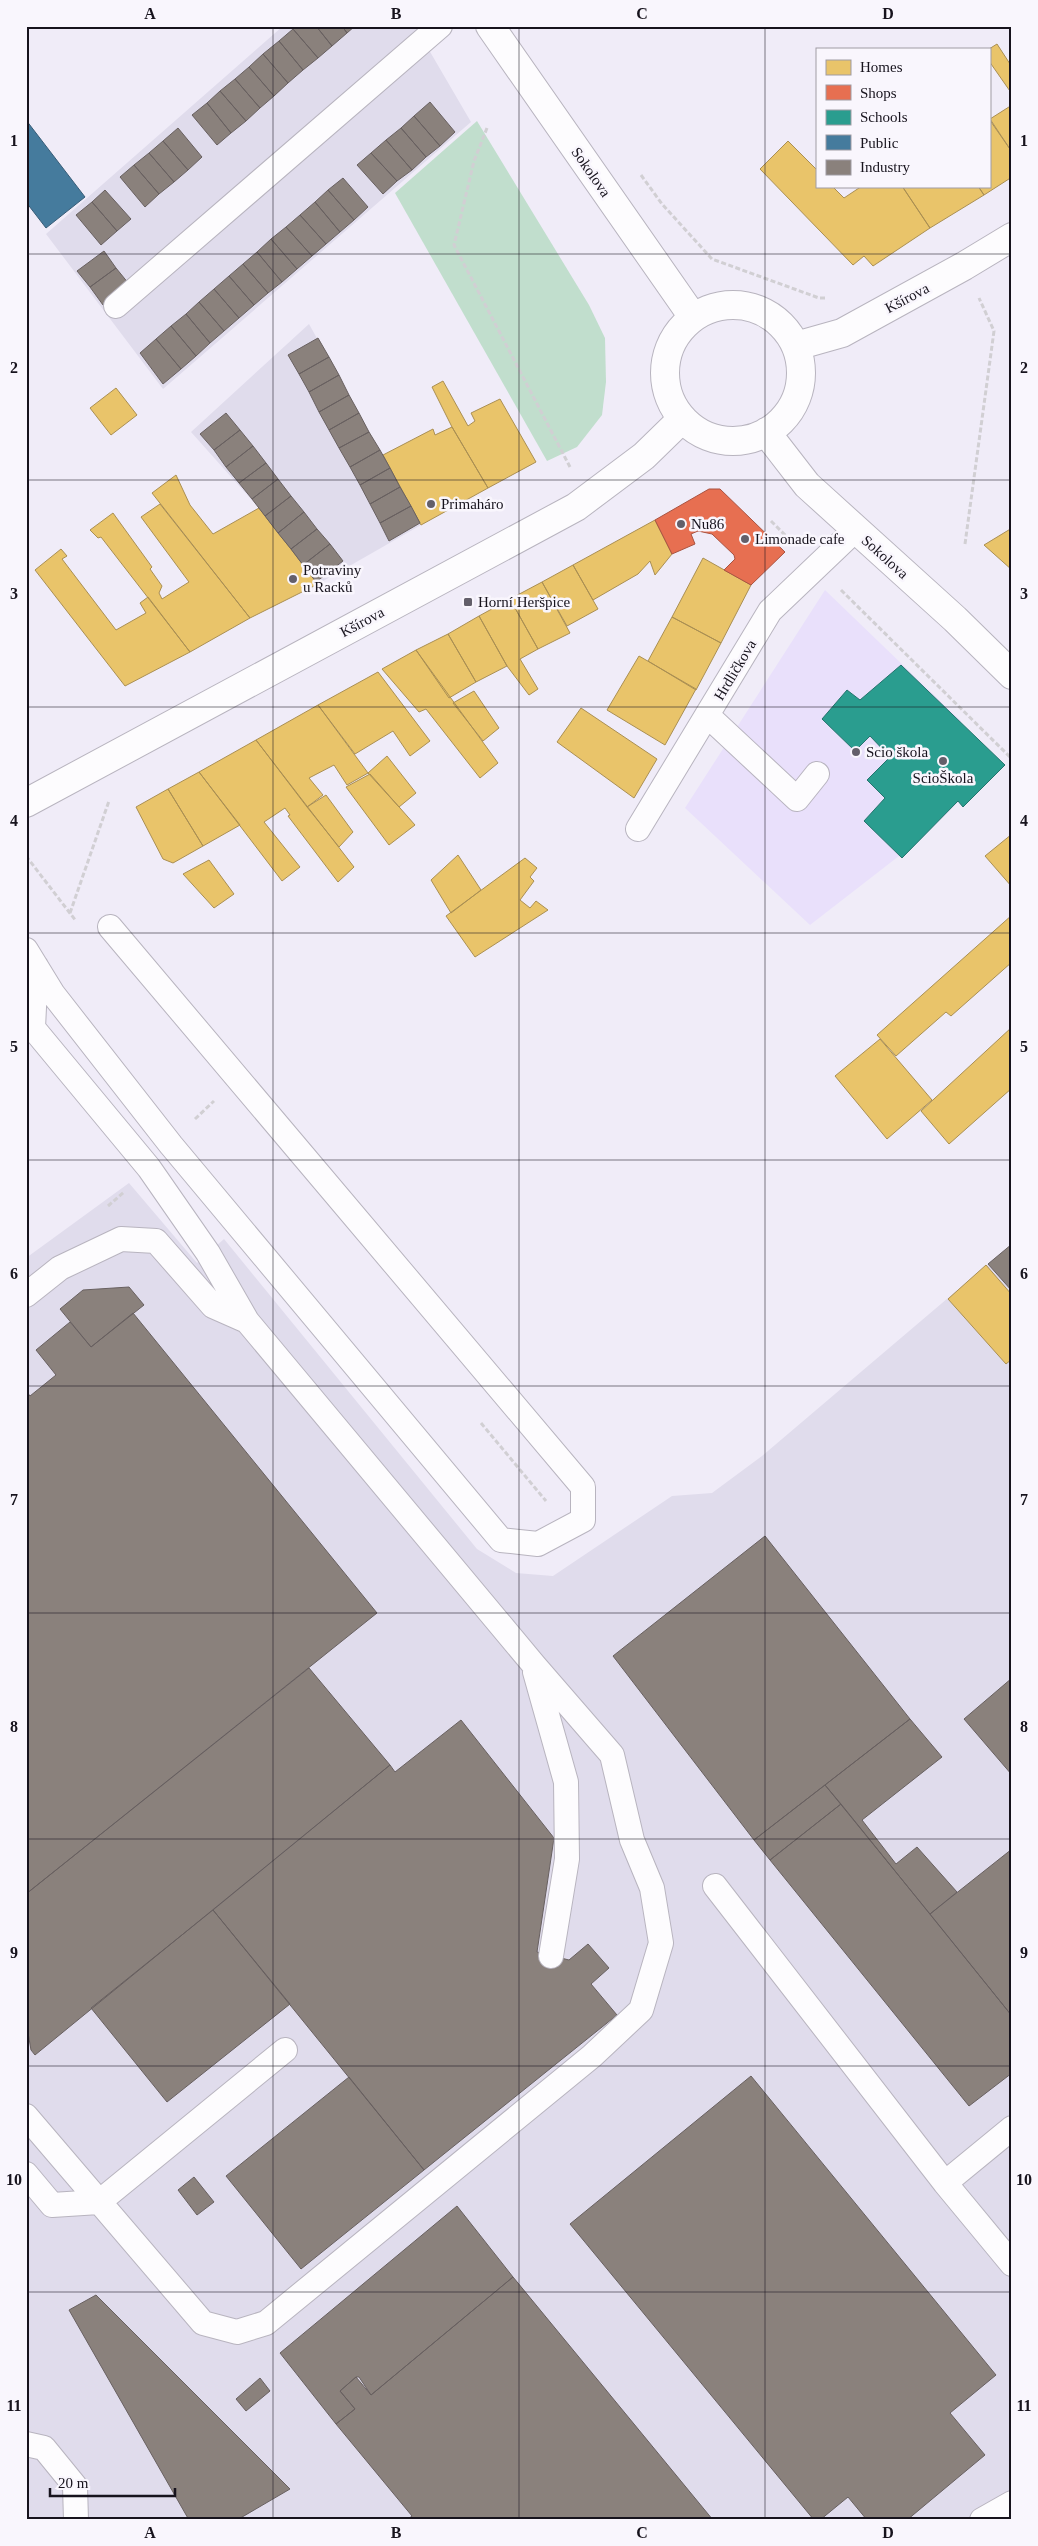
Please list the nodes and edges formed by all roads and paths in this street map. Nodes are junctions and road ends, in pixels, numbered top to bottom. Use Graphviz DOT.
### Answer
graph roads {
  1 [pos="440,26"];
  2 [pos="490,26"];
  3 [pos="487,128"];
  4 [pos="639,172"];
  5 [pos="1012,237"];
  6 [pos="964,266"];
  7 [pos="834,297"];
  8 [pos="116,306"];
  9 [pos="693,317"];
  10 [pos="796,346"];
  11 [pos="682,418"];
  12 [pos="766,432"];
  13 [pos="571,468"];
  14 [pos="771,521"];
  15 [pos="855,530"];
  16 [pos="965,544"];
  17 [pos="817,566"];
  18 [pos="1012,675"];
  19 [pos="708,715"];
  20 [pos="1012,759"];
  21 [pos="817,774"];
  22 [pos="109,800"];
  23 [pos="26,803"];
  24 [pos="638,829"];
  25 [pos="70,914"];
  26 [pos="110,927"];
  27 [pos="31,958"];
  28 [pos="127,1190"];
  29 [pos="106,1208"];
  30 [pos="26,1295"];
  31 [pos="247,1321"];
  32 [pos="534,1665"];
  33 [pos="715,1886"];
  34 [pos="551,1956"];
  35 [pos="285,2050"];
  36 [pos="26,2116"];
  37 [pos="1012,2128"];
  38 [pos="26,2174"];
  39 [pos="945,2183"];
  40 [pos="99,2202"];
  41 [pos="1012,2264"];
  42 [pos="26,2444"];
  43 [pos="1012,2503"];
  44 [pos="76,2520"];
  45 [pos="982,2520"];
  1 -- 8 [label="lane"];
  2 -- 9 [label="street, Sokolova"];
  3 -- 13 [label="path"];
  4 -- 7 [label="path"];
  5 -- 6 [label="street, Kšírova"];
  6 -- 10 [label="street, Kšírova"];
  6 -- 16 [label="path"];
  9 -- 10 [label="street"];
  9 -- 11 [label="street"];
  10 -- 12 [label="street"];
  11 -- 12 [label="street"];
  11 -- 23 [label="street, Kšírova"];
  12 -- 15 [label="street, Sokolova"];
  14 -- 17 [label="path"];
  15 -- 17 [label="lane, Hrdličkova"];
  15 -- 18 [label="street, Sokolova"];
  17 -- 19 [label="lane, Hrdličkova"];
  17 -- 20 [label="path"];
  19 -- 21 [label="lane"];
  19 -- 24 [label="lane, Hrdličkova"];
  22 -- 25 [label="path"];
  26 -- 27 [label="lane"];
  27 -- 31 [label="lane"];
  28 -- 29 [label="path"];
  30 -- 31 [label="lane"];
  31 -- 32 [label="lane"];
  32 -- 34 [label="lane"];
  32 -- 40 [label="lane"];
  33 -- 39 [label="lane"];
  35 -- 40 [label="lane"];
  36 -- 40 [label="lane"];
  37 -- 39 [label="lane"];
  38 -- 40 [label="lane"];
  39 -- 41 [label="lane"];
  42 -- 44 [label="lane"];
  43 -- 45 [label="lane"];
}
